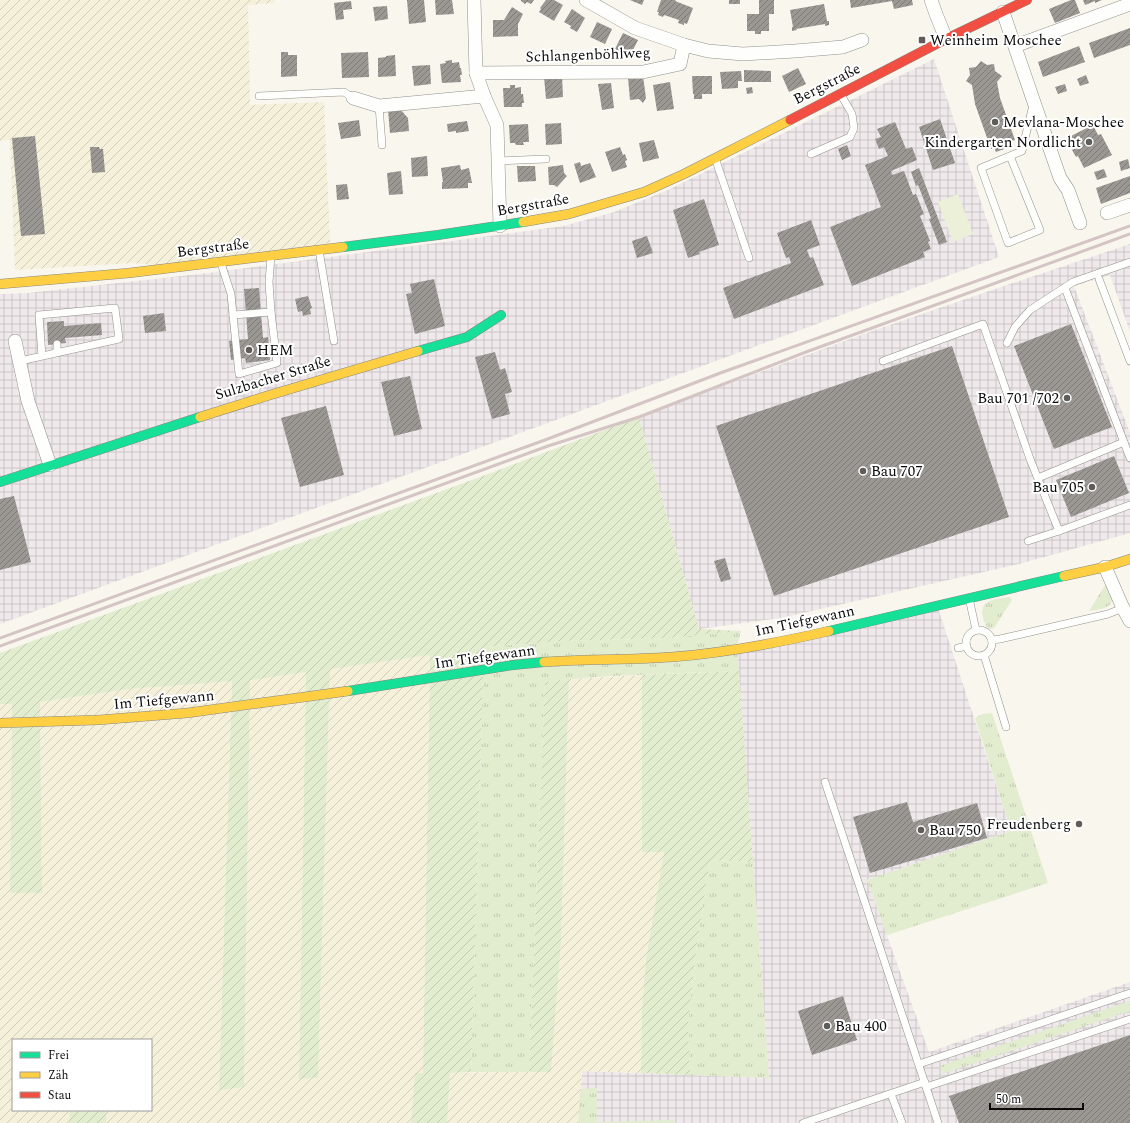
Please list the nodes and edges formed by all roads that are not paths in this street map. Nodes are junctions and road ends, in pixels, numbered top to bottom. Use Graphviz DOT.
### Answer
graph roads {
  1 [pos="474,0"];
  2 [pos="586,0"];
  3 [pos="931,0"];
  4 [pos="1027,0"];
  5 [pos="1130,4"];
  6 [pos="1003,12"];
  7 [pos="946,39"];
  8 [pos="862,40"];
  9 [pos="684,44"];
  10 [pos="1015,46"];
  11 [pos="476,73"];
  12 [pos="840,93"];
  13 [pos="260,96"];
  14 [pos="484,96"];
  15 [pos="353,98"];
  16 [pos="1034,101"];
  17 [pos="379,106"];
  18 [pos="382,145"];
  19 [pos="811,154"];
  20 [pos="1010,156"];
  21 [pos="715,158"];
  22 [pos="546,159"];
  23 [pos="498,161"];
  24 [pos="1130,205"];
  25 [pos="1107,213"];
  26 [pos="1080,223"];
  27 [pos="500,226"];
  28 [pos="319,250"];
  29 [pos="271,256"];
  30 [pos="749,258"];
  31 [pos="220,261"];
  32 [pos="1130,262"];
  33 [pos="1099,279"];
  34 [pos="0,284"];
  35 [pos="1065,288"];
  36 [pos="271,312"];
  37 [pos="54,314"];
  38 [pos="233,315"];
  39 [pos="502,315"];
  40 [pos="55,322"];
  41 [pos="15,341"];
  42 [pos="334,341"];
  43 [pos="1007,343"];
  44 [pos="57,344"];
  45 [pos="57,352"];
  46 [pos="42,356"];
  47 [pos="20,361"];
  48 [pos="883,361"];
  49 [pos="1130,361"];
  50 [pos="1124,442"];
  51 [pos="1130,458"];
  52 [pos="50,465"];
  53 [pos="1038,478"];
  54 [pos="0,482"];
  55 [pos="1130,506"];
  56 [pos="1059,531"];
  57 [pos="1028,541"];
  58 [pos="1130,559"];
  59 [pos="1105,567"];
  60 [pos="969,598"];
  61 [pos="1123,608"];
  62 [pos="1130,621"];
  63 [pos="976,630"];
  64 [pos="992,640"];
  65 [pos="967,646"];
  66 [pos="958,648"];
  67 [pos="984,654"];
  68 [pos="0,723"];
  69 [pos="1006,727"];
  70 [pos="825,782"];
  71 [pos="1130,993"];
  72 [pos="1130,1018"];
  73 [pos="918,1064"];
  74 [pos="925,1084"];
  75 [pos="891,1094"];
  76 [pos="803,1123"];
  77 [pos="902,1123"];
  78 [pos="938,1123"];
  1 -- 11 [label="street"];
  2 -- 9 [label="street"];
  3 -- 7 [label="street"];
  4 -- 6 [label="street, Bergstraße"];
  5 -- 10 [label="street"];
  6 -- 7 [label="street, Bergstraße"];
  6 -- 10 [label="street"];
  7 -- 12 [label="street, Bergstraße"];
  8 -- 9 [label="street"];
  9 -- 11 [label="street, Schlangenböhlweg"];
  10 -- 16 [label="street"];
  11 -- 14 [label="street"];
  12 -- 19 [label="lane"];
  12 -- 21 [label="street, Bergstraße"];
  13 -- 15 [label="lane"];
  14 -- 17 [label="street"];
  14 -- 23 [label="street"];
  15 -- 17 [label="street"];
  16 -- 20 [label="lane"];
  16 -- 26 [label="street"];
  17 -- 18 [label="lane"];
  20 -- 20 [label="lane"];
  21 -- 27 [label="street, Bergstraße"];
  21 -- 30 [label="lane"];
  22 -- 23 [label="lane"];
  23 -- 27 [label="street"];
  24 -- 25 [label="street"];
  27 -- 28 [label="street, Bergstraße"];
  28 -- 29 [label="street, Bergstraße"];
  28 -- 42 [label="lane"];
  29 -- 31 [label="street, Bergstraße"];
  29 -- 36 [label="lane"];
  31 -- 34 [label="street, Bergstraße"];
  31 -- 38 [label="lane"];
  32 -- 35 [label="lane"];
  33 -- 49 [label="lane"];
  35 -- 43 [label="lane"];
  35 -- 50 [label="lane"];
  36 -- 38 [label="lane"];
  36 -- 38 [label="lane"];
  37 -- 40 [label="lane"];
  37 -- 45 [label="lane"];
  37 -- 46 [label="lane"];
  39 -- 52 [label="street, Sulzbacher Straße"];
  41 -- 47 [label="street"];
  44 -- 45 [label="lane"];
  45 -- 46 [label="lane"];
  46 -- 47 [label="lane"];
  47 -- 52 [label="street"];
  48 -- 53 [label="lane"];
  50 -- 51 [label="lane"];
  50 -- 53 [label="lane"];
  52 -- 54 [label="street, Sulzbacher Straße"];
  53 -- 56 [label="lane"];
  55 -- 56 [label="lane"];
  56 -- 57 [label="lane"];
  58 -- 59 [label="street, Im Tiefgewann"];
  59 -- 60 [label="street, Im Tiefgewann"];
  59 -- 61 [label="street"];
  60 -- 63 [label="lane"];
  60 -- 68 [label="street, Im Tiefgewann"];
  61 -- 62 [label="street"];
  61 -- 64 [label="lane"];
  63 -- 64 [label="lane"];
  63 -- 65 [label="lane"];
  64 -- 67 [label="lane"];
  65 -- 66 [label="lane"];
  65 -- 67 [label="lane"];
  67 -- 69 [label="lane"];
  70 -- 73 [label="lane"];
  71 -- 73 [label="lane"];
  72 -- 74 [label="lane"];
  73 -- 74 [label="lane"];
  74 -- 75 [label="lane"];
  74 -- 78 [label="lane"];
  75 -- 76 [label="lane"];
  75 -- 77 [label="lane"];
}
